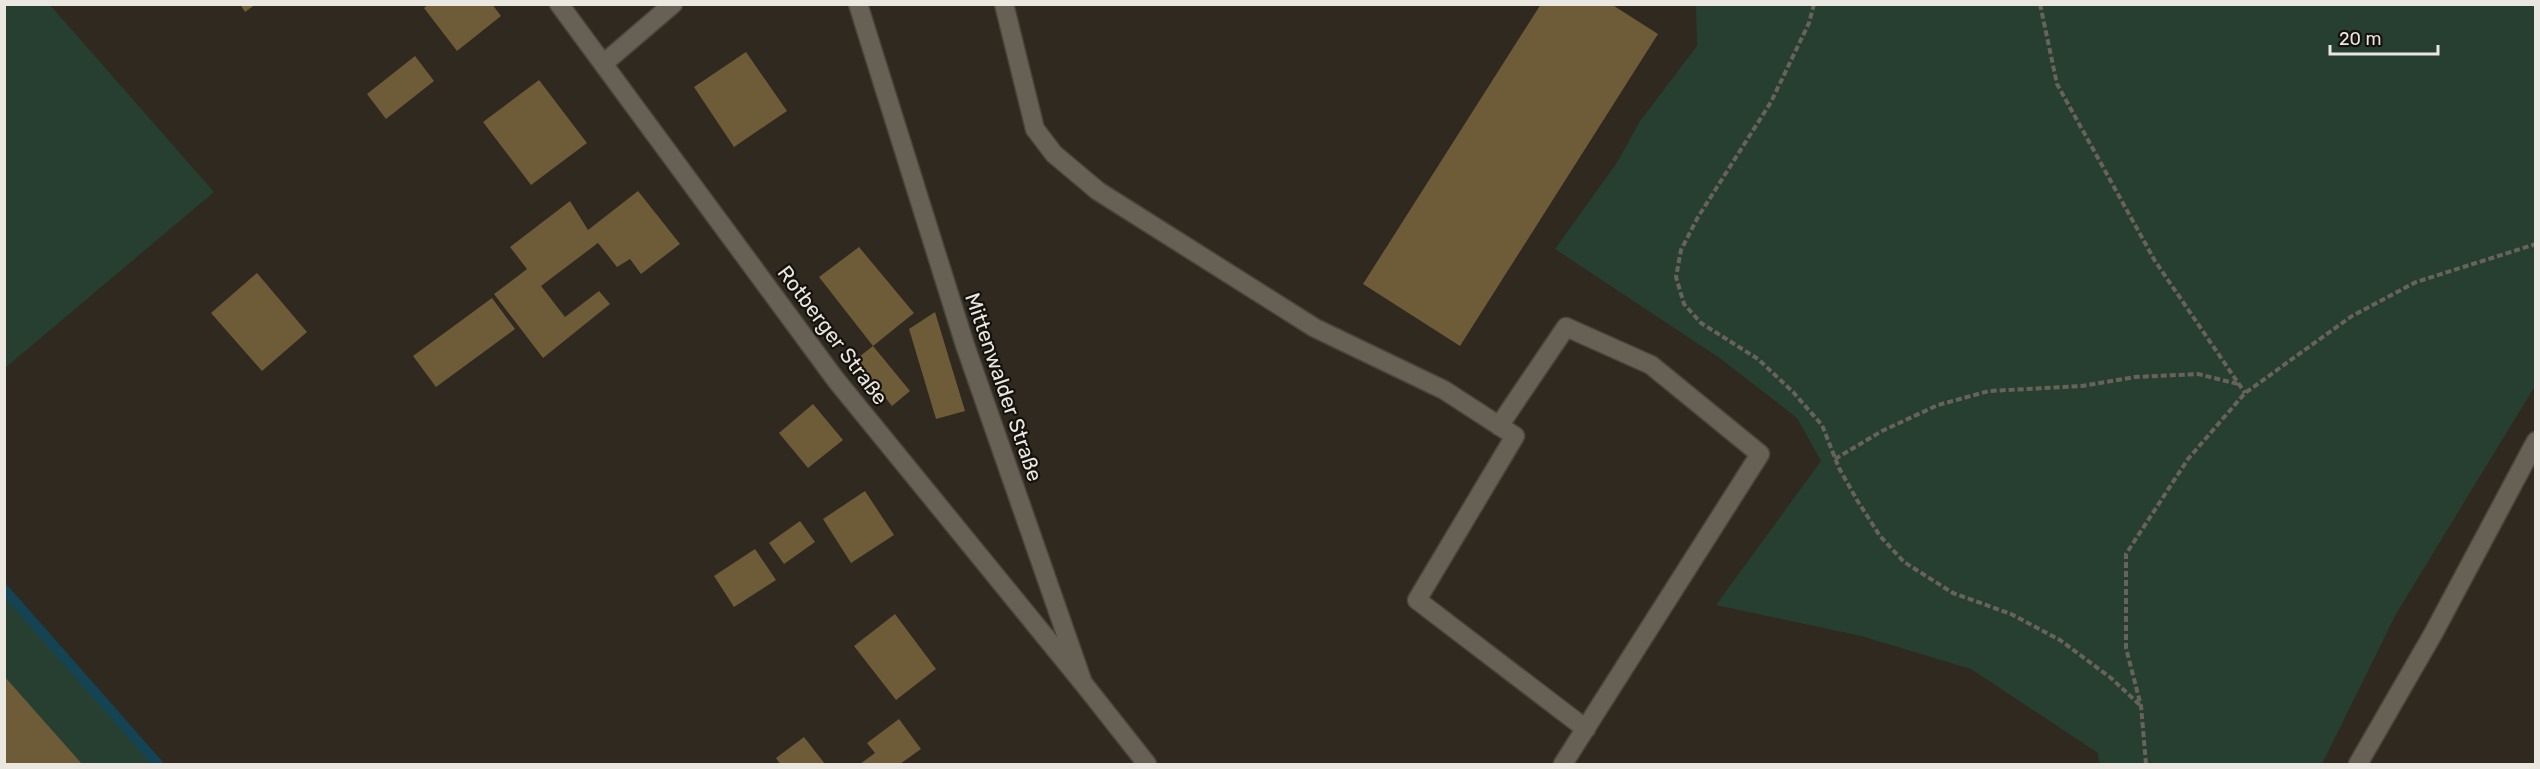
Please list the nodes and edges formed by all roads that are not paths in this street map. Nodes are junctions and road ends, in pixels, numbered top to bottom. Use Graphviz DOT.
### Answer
graph roads {
  1 [pos="559,4"];
  2 [pos="673,4"];
  3 [pos="858,4"];
  4 [pos="1004,4"];
  5 [pos="603,64"];
  6 [pos="1499,426"];
  7 [pos="2535,441"];
  8 [pos="1083,684"];
  9 [pos="1586,729"];
  10 [pos="1147,765"];
  11 [pos="1563,765"];
  12 [pos="2358,765"];
  1 -- 5 [label="street, Rotberger Straße"];
  2 -- 5 [label="street"];
  3 -- 8 [label="street, Mittenwalder Straße"];
  4 -- 6 [label="street"];
  5 -- 8 [label="street, Rotberger Straße"];
  6 -- 9 [label="street"];
  6 -- 9 [label="street"];
  7 -- 12 [label="street"];
  8 -- 10 [label="street, Mittenwalder Straße"];
  9 -- 11 [label="street"];
}
